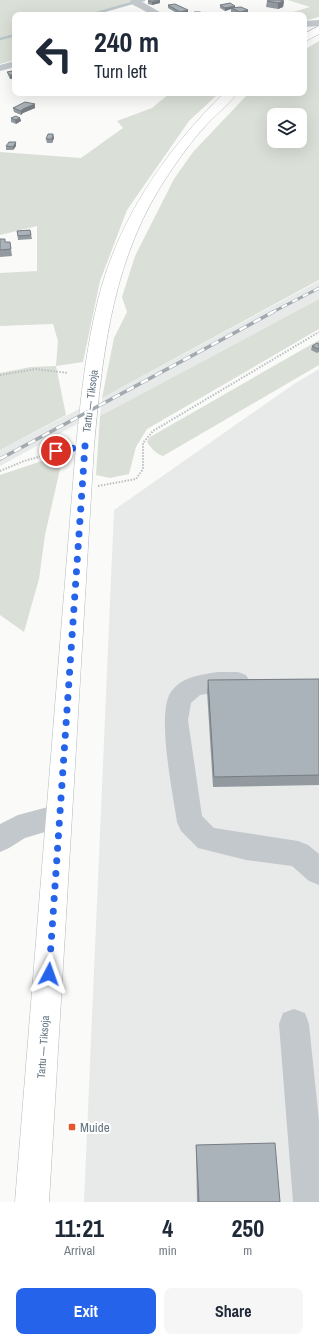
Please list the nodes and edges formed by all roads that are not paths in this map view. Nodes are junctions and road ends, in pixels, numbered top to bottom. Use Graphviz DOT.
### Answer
graph roads {
  1 [pos="135,2"];
  2 [pos="154,12"];
  3 [pos="319,23"];
  4 [pos="307,24"];
  5 [pos="319,29"];
  6 [pos="307,37"];
  7 [pos="12,65"];
  8 [pos="0,68"];
  9 [pos="228,96"];
  10 [pos="262,682"];
  11 [pos="60,816"];
  12 [pos="0,839"];
  13 [pos="319,872"];
  14 [pos="294,1024"];
  15 [pos="32,1202"];
  16 [pos="310,1202"];
  1 -- 2 [label="street"];
  3 -- 4 [label="street"];
  5 -- 6 [label="main road"];
  7 -- 8 [label="street"];
  9 -- 11 [label="main road, Tartu — Tiksoja"];
  10 -- 13 [label="street"];
  11 -- 12 [label="street"];
  11 -- 15 [label="main road, Tartu — Tiksoja"];
  14 -- 16 [label="street"];
}
